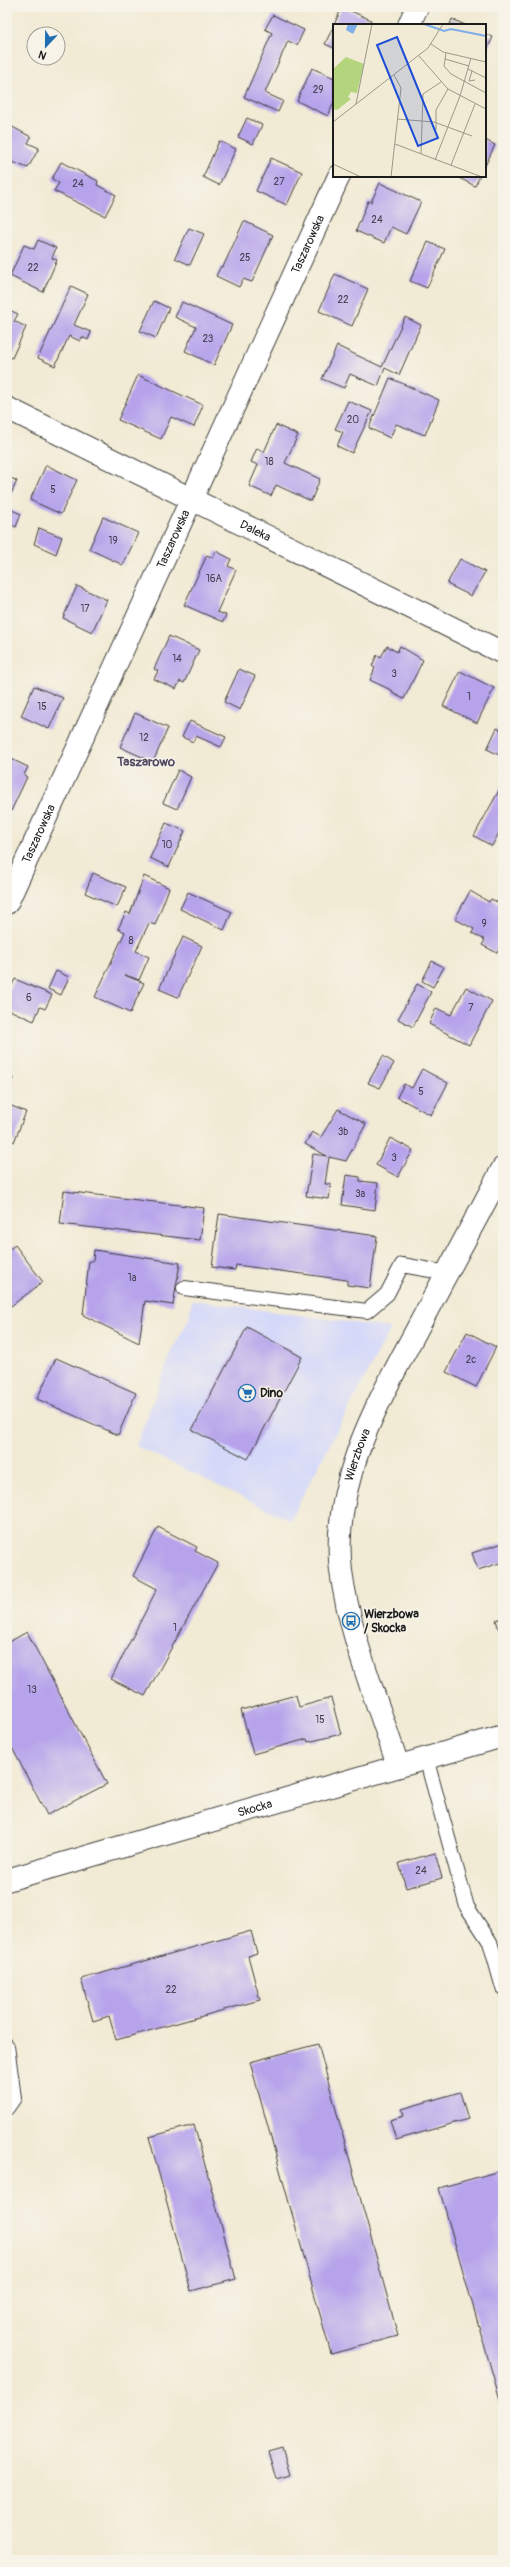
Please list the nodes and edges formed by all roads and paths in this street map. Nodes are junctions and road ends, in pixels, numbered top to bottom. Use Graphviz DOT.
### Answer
graph roads {
  1 [pos="417,7"];
  2 [pos="409,24"];
  3 [pos="340,177"];
  4 [pos="7,408"];
  5 [pos="191,500"];
  6 [pos="503,654"];
  7 [pos="7,902"];
  8 [pos="503,1168"];
  9 [pos="447,1273"];
  10 [pos="184,1288"];
  11 [pos="503,1736"];
  12 [pos="426,1758"];
  13 [pos="398,1766"];
  14 [pos="7,1880"];
  15 [pos="503,1988"];
  16 [pos="7,2046"];
  17 [pos="7,2108"];
  1 -- 2 [label="street"];
  3 -- 5 [label="street, Taszarowska"];
  4 -- 5 [label="street, Daleka"];
  5 -- 6 [label="street, Daleka"];
  5 -- 7 [label="street, Taszarowska"];
  8 -- 9 [label="street, Wierzbowa"];
  9 -- 10 [label="lane"];
  9 -- 13 [label="street, Wierzbowa"];
  11 -- 12 [label="street, Skocka"];
  12 -- 13 [label="street, Skocka"];
  12 -- 15 [label="lane"];
  13 -- 14 [label="street, Skocka"];
  16 -- 17 [label="lane"];
}
